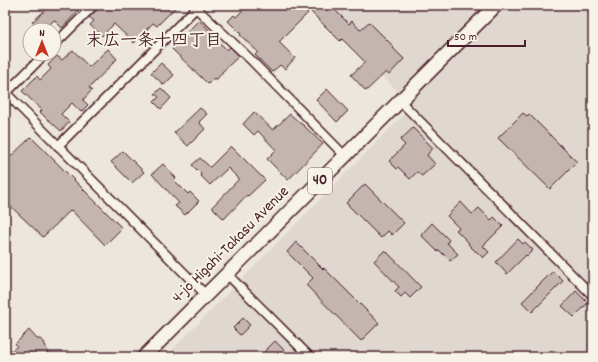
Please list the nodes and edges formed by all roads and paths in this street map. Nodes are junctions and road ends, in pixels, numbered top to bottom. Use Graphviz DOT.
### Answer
graph roads {
  1 [pos="94,5"];
  2 [pos="496,5"];
  3 [pos="198,7"];
  4 [pos="62,37"];
  5 [pos="37,62"];
  6 [pos="5,93"];
  7 [pos="400,101"];
  8 [pos="58,146"];
  9 [pos="344,156"];
  10 [pos="227,274"];
  11 [pos="206,295"];
  12 [pos="593,296"];
  13 [pos="144,357"];
  14 [pos="310,357"];
  1 -- 4 [label="street"];
  2 -- 7 [label="highway, 4-jo Higahi-Takasu Avenue / 40"];
  3 -- 8 [label="street"];
  3 -- 9 [label="street"];
  5 -- 6 [label="street"];
  6 -- 8 [label="street"];
  7 -- 9 [label="highway, 4-jo Higahi-Takasu Avenue / 40"];
  7 -- 12 [label="street"];
  8 -- 11 [label="street"];
  9 -- 10 [label="highway, 4-jo Higahi-Takasu Avenue / 40"];
  10 -- 11 [label="highway, 4-jo Higahi-Takasu Avenue / 40"];
  10 -- 14 [label="street"];
  11 -- 13 [label="highway, 4-jo Higahi-Takasu Avenue / 40"];
}
